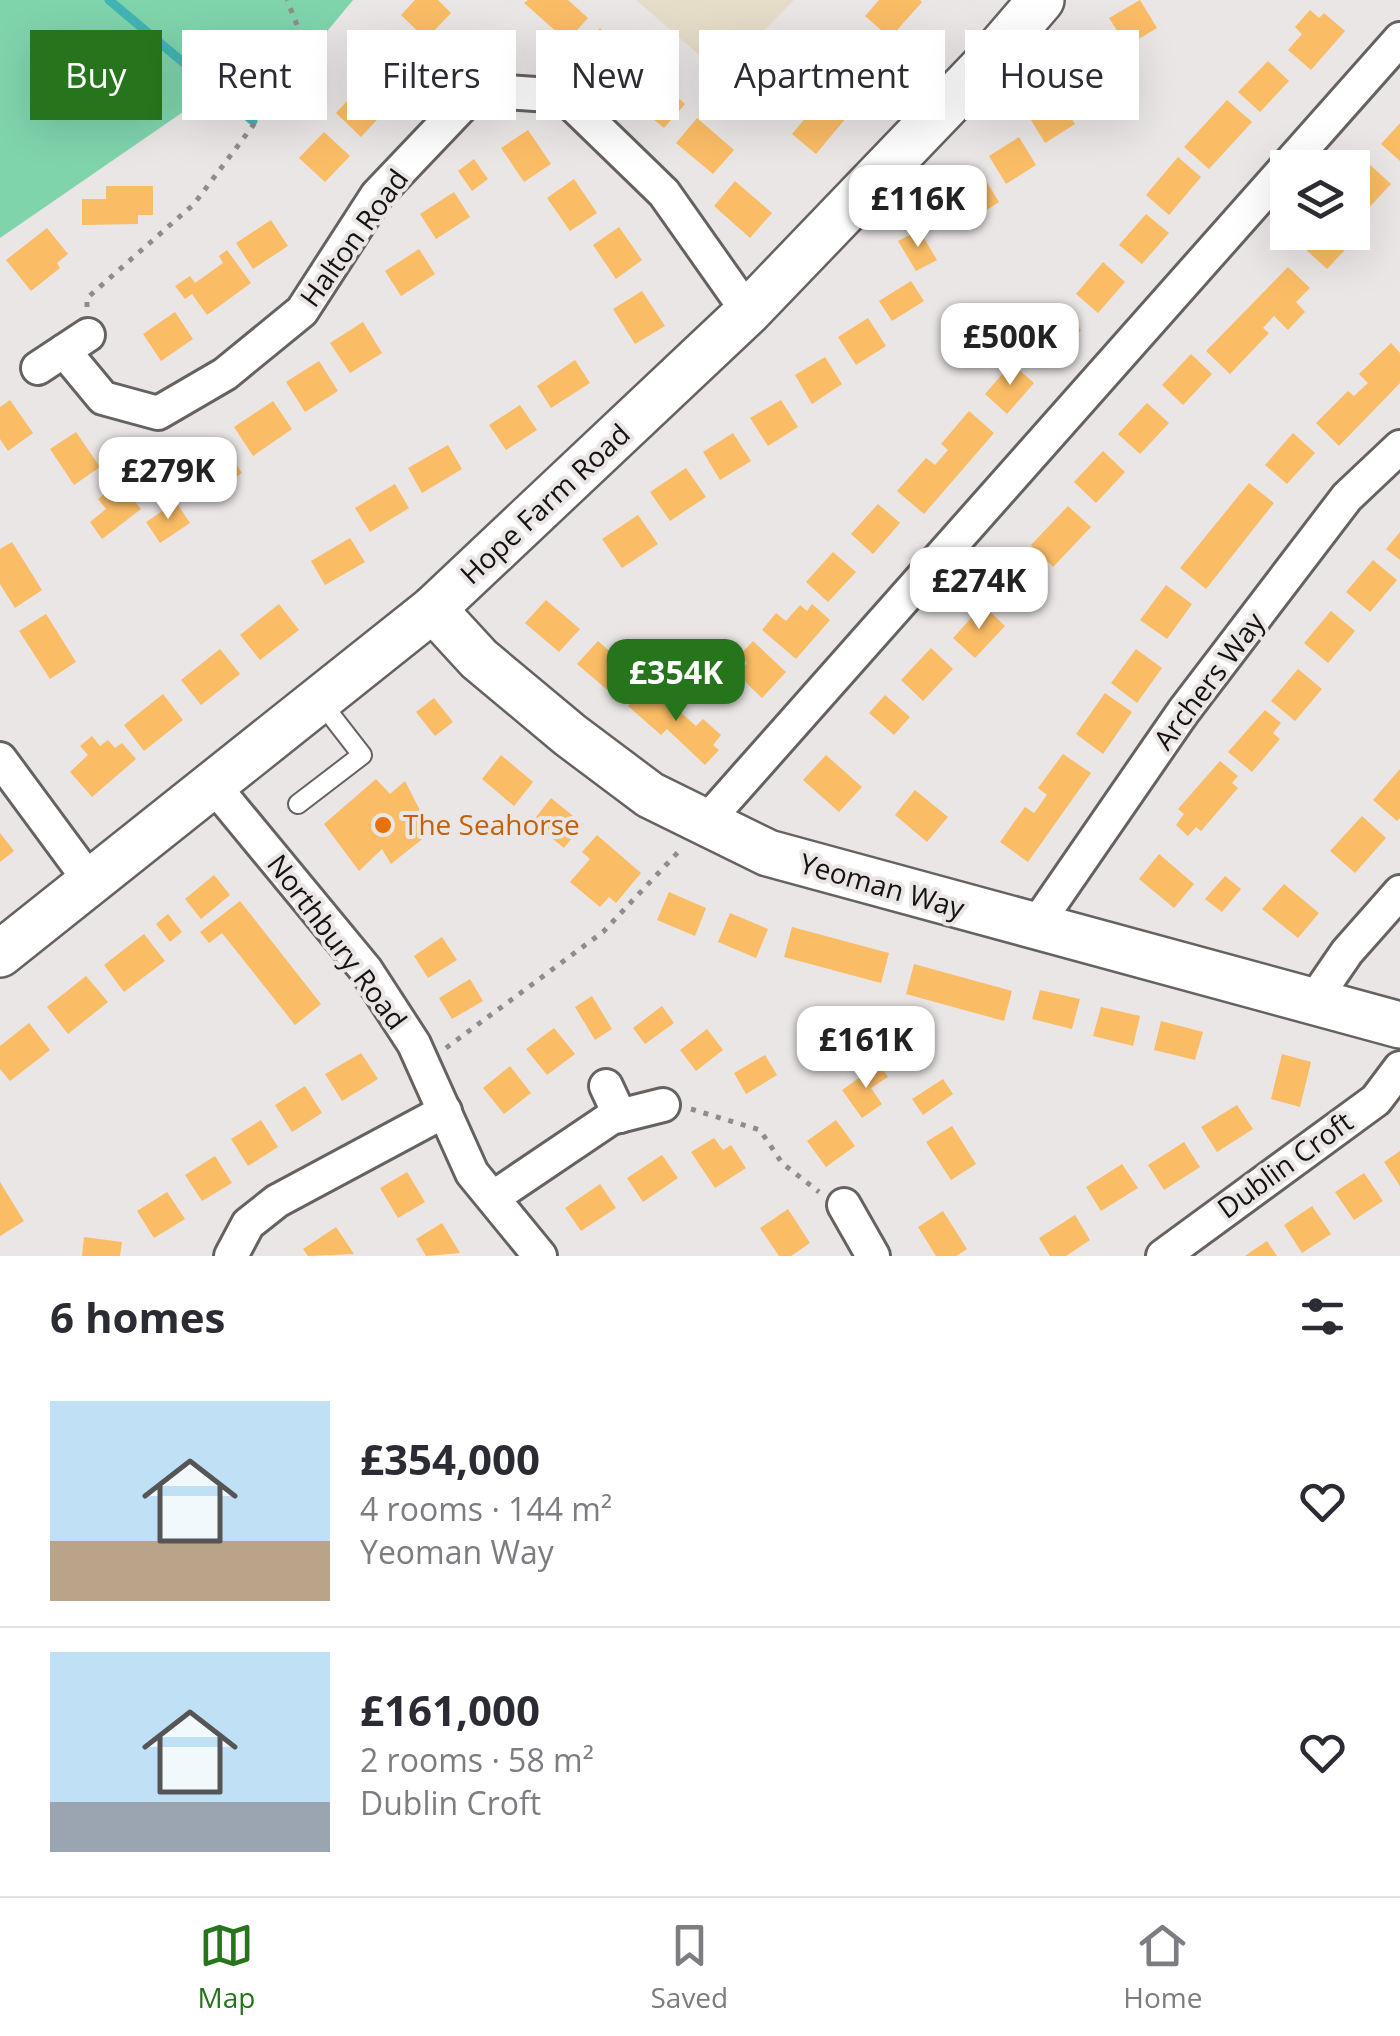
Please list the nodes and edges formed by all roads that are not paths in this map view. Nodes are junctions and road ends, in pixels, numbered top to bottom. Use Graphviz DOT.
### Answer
graph roads {
  1 [pos="1040,0"];
  2 [pos="1400,40"];
  3 [pos="748,312"];
  4 [pos="63,351"];
  5 [pos="1400,446"];
  6 [pos="433,609"];
  7 [pos="320,701"];
  8 [pos="0,759"];
  9 [pos="214,786"];
  10 [pos="298,804"];
  11 [pos="704,824"];
  12 [pos="90,881"];
  13 [pos="1400,892"];
  14 [pos="1034,928"];
  15 [pos="0,954"];
  16 [pos="1312,1004"];
  17 [pos="1400,1025"];
  18 [pos="1400,1068"];
  19 [pos="663,1105"];
  20 [pos="445,1111"];
  21 [pos="494,1197"];
  22 [pos="844,1205"];
  23 [pos="231,1256"];
  24 [pos="540,1256"];
  25 [pos="874,1256"];
  26 [pos="1163,1256"];
  1 -- 3 [label="street, Hope Farm Road"];
  2 -- 11 [label="street"];
  3 -- 4 [label="street, Halton Road"];
  3 -- 6 [label="street, Hope Farm Road"];
  5 -- 14 [label="street, Archers Way"];
  6 -- 7 [label="street, Hope Farm Road"];
  6 -- 11 [label="street, Yeoman Way"];
  7 -- 9 [label="street, Hope Farm Road"];
  7 -- 10 [label="lane"];
  8 -- 12 [label="street"];
  9 -- 12 [label="street, Hope Farm Road"];
  9 -- 20 [label="street, Northbury Road"];
  11 -- 14 [label="street, Yeoman Way"];
  12 -- 15 [label="street, Hope Farm Road"];
  13 -- 16 [label="street"];
  14 -- 16 [label="street, Yeoman Way"];
  16 -- 17 [label="street, Yeoman Way"];
  18 -- 26 [label="street, Dublin Croft"];
  19 -- 21 [label="street"];
  20 -- 21 [label="street, Northbury Road"];
  20 -- 23 [label="street"];
  21 -- 24 [label="street, Northbury Road"];
  22 -- 25 [label="street"];
}
